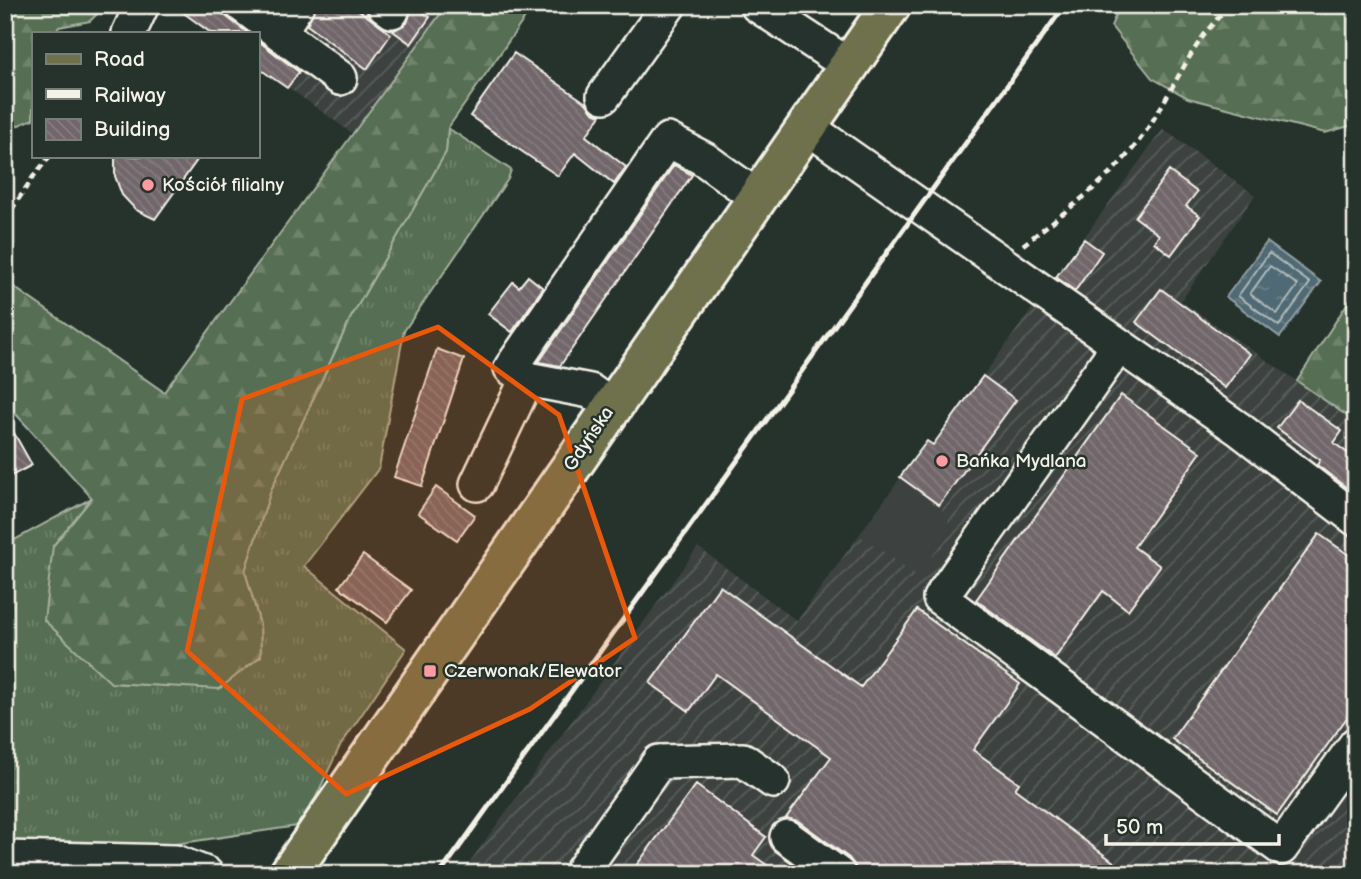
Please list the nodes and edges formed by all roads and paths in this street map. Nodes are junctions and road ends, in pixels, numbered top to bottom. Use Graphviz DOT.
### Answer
graph roads {
  1 [pos="142,5"];
  2 [pos="242,5"];
  3 [pos="669,5"];
  4 [pos="757,5"];
  5 [pos="891,5"];
  6 [pos="1231,5"];
  7 [pos="288,18"];
  8 [pos="129,32"];
  9 [pos="850,66"];
  10 [pos="340,78"];
  11 [pos="604,96"];
  12 [pos="807,127"];
  13 [pos="48,158"];
  14 [pos="757,197"];
  15 [pos="5,220"];
  16 [pos="1001,262"];
  17 [pos="1119,345"];
  18 [pos="527,379"];
  19 [pos="611,406"];
  20 [pos="477,484"];
  21 [pos="1356,519"];
  22 [pos="1356,744"];
  23 [pos="773,780"];
  24 [pos="787,837"];
  25 [pos="5,858"];
  26 [pos="206,874"];
  27 [pos="289,874"];
  28 [pos="580,874"];
  29 [pos="838,874"];
  1 -- 8 [label="street"];
  2 -- 7 [label="street"];
  3 -- 11 [label="street"];
  4 -- 9 [label="street"];
  5 -- 9 [label="main road, Gdyńska"];
  6 -- 16 [label="path"];
  7 -- 10 [label="street"];
  9 -- 12 [label="main road, Gdyńska"];
  12 -- 14 [label="main road, Gdyńska"];
  12 -- 16 [label="street"];
  13 -- 15 [label="path"];
  14 -- 18 [label="street"];
  14 -- 19 [label="main road, Gdyńska"];
  16 -- 17 [label="street"];
  17 -- 21 [label="street"];
  17 -- 22 [label="street"];
  18 -- 19 [label="street"];
  18 -- 20 [label="street"];
  19 -- 27 [label="main road, Gdyńska"];
  23 -- 28 [label="street"];
  24 -- 29 [label="street"];
  25 -- 26 [label="street"];
}
